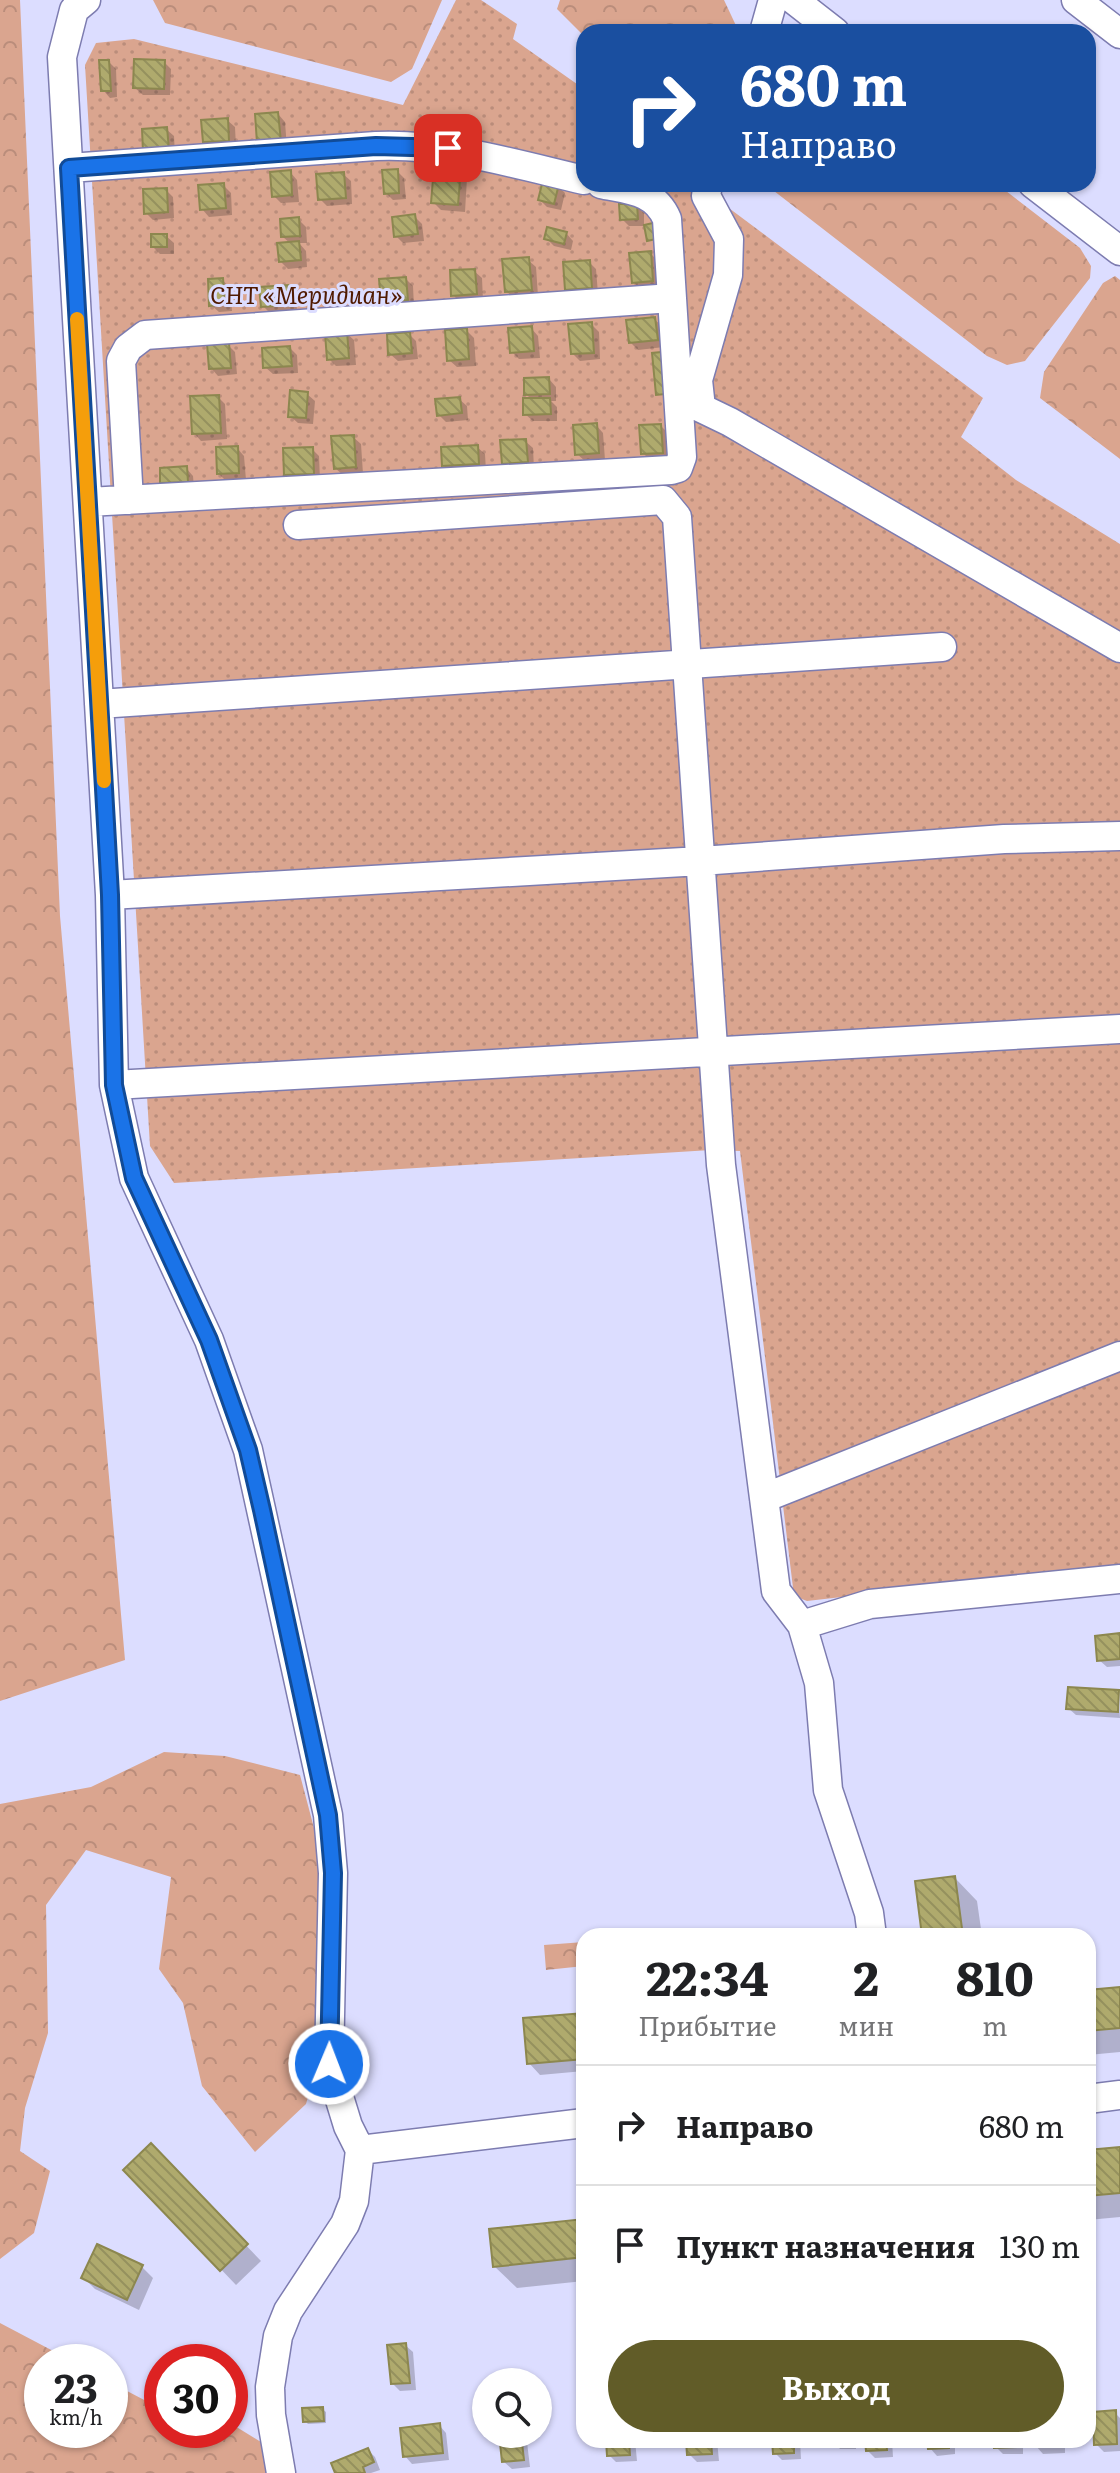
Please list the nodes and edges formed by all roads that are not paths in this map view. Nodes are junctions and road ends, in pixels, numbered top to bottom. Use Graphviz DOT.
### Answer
graph roads {
  1 [pos="86,0"];
  2 [pos="773,0"];
  3 [pos="794,0"];
  4 [pos="1076,0"];
  5 [pos="766,24"];
  6 [pos="825,24"];
  7 [pos="1120,34"];
  8 [pos="69,168"];
  9 [pos="576,178"];
  10 [pos="636,192"];
  11 [pos="707,192"];
  12 [pos="1043,192"];
  13 [pos="1120,251"];
  14 [pos="672,298"];
  15 [pos="129,500"];
  16 [pos="88,502"];
  17 [pos="298,525"];
  18 [pos="942,647"];
  19 [pos="1120,648"];
  20 [pos="688,665"];
  21 [pos="99,704"];
  22 [pos="1120,836"];
  23 [pos="701,861"];
  24 [pos="110,895"];
  25 [pos="1120,1029"];
  26 [pos="714,1054"];
  27 [pos="114,1085"];
  28 [pos="1120,1356"];
  29 [pos="764,1498"];
  30 [pos="1120,1579"];
  31 [pos="802,1625"];
  32 [pos="871,1928"];
  33 [pos="1120,2095"];
  34 [pos="1096,2098"];
  35 [pos="576,2124"];
  36 [pos="360,2150"];
  37 [pos="281,2473"];
  1 -- 8 [label="street"];
  2 -- 5 [label="street"];
  3 -- 6 [label="street"];
  4 -- 7 [label="street"];
  8 -- 9 [label="street"];
  8 -- 16 [label="street"];
  10 -- 14 [label="street"];
  11 -- 19 [label="street"];
  12 -- 13 [label="street"];
  14 -- 15 [label="street"];
  14 -- 15 [label="street"];
  15 -- 16 [label="street"];
  16 -- 21 [label="street"];
  17 -- 20 [label="street"];
  18 -- 20 [label="street"];
  20 -- 21 [label="street"];
  20 -- 23 [label="street"];
  21 -- 24 [label="street"];
  22 -- 23 [label="street"];
  23 -- 24 [label="street"];
  23 -- 26 [label="street"];
  24 -- 27 [label="street"];
  25 -- 26 [label="street"];
  26 -- 27 [label="street"];
  26 -- 29 [label="street"];
  27 -- 36 [label="street"];
  28 -- 29 [label="street"];
  29 -- 31 [label="street"];
  30 -- 31 [label="street"];
  31 -- 32 [label="street"];
  33 -- 34 [label="street"];
  35 -- 36 [label="street"];
  36 -- 37 [label="street"];
}
